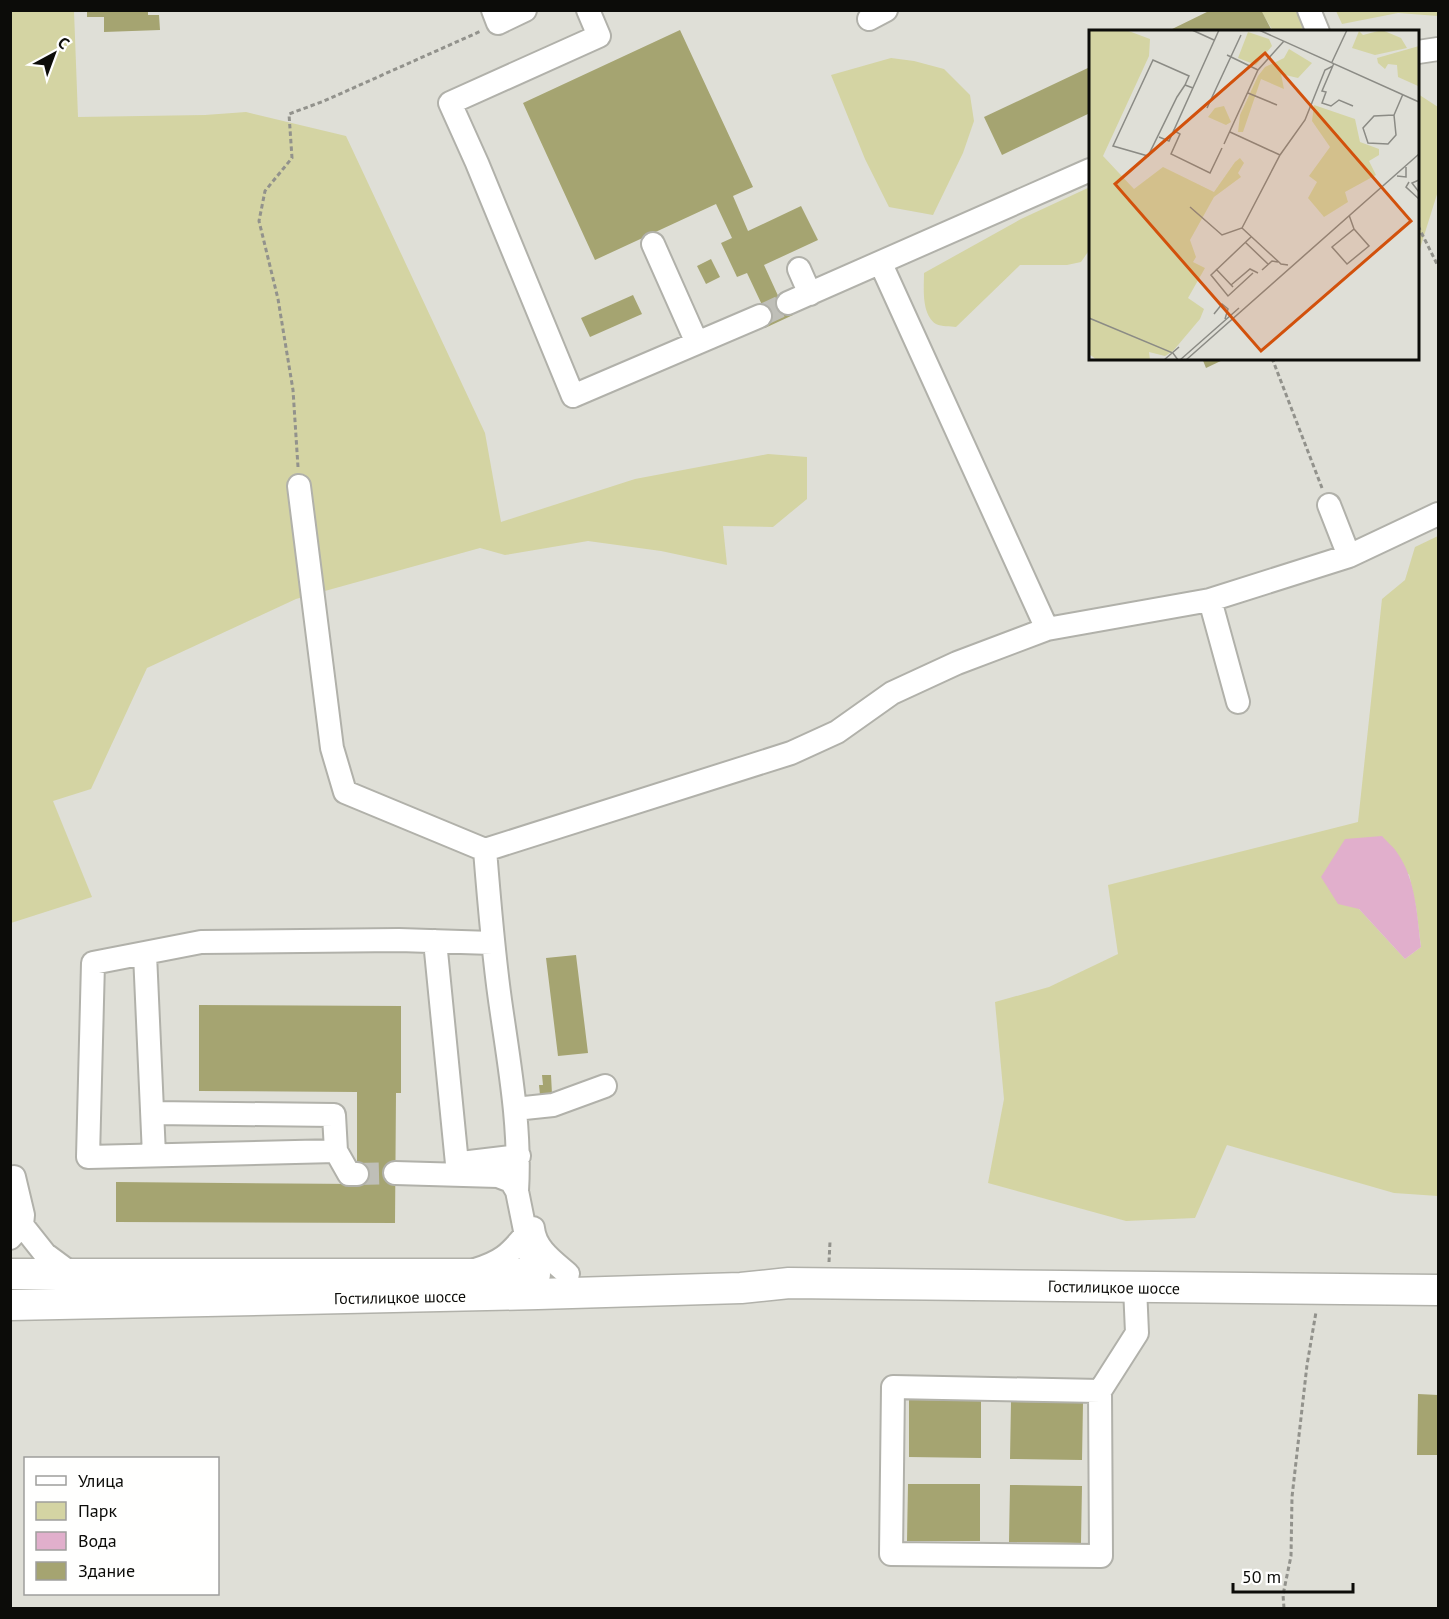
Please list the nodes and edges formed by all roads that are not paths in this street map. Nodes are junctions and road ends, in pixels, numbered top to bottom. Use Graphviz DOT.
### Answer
graph roads {
  1 [pos="525,10"];
  2 [pos="588,10"];
  3 [pos="1310,10"];
  4 [pos="496,17"];
  5 [pos="1317,30"];
  6 [pos="1438,49"];
  7 [pos="1419,52"];
  8 [pos="1089,170"];
  9 [pos="653,244"];
  10 [pos="880,264"];
  11 [pos="799,269"];
  12 [pos="810,294"];
  13 [pos="788,303"];
  14 [pos="760,315"];
  15 [pos="697,343"];
  16 [pos="299,486"];
  17 [pos="1329,506"];
  18 [pos="1438,514"];
  19 [pos="1349,556"];
  20 [pos="1210,600"];
  21 [pos="1047,629"];
  22 [pos="1238,702"];
  23 [pos="485,850"];
  24 [pos="435,941"];
  25 [pos="492,943"];
  26 [pos="145,954"];
  27 [pos="605,1086"];
  28 [pos="515,1108"];
  29 [pos="153,1113"];
  30 [pos="154,1155"];
  31 [pos="519,1156"];
  32 [pos="395,1168"];
  33 [pos="457,1169"];
  34 [pos="10,1178"];
  35 [pos="517,1191"];
  36 [pos="14,1229"];
  37 [pos="526,1234"];
  38 [pos="10,1274"];
  39 [pos="72,1274"];
  40 [pos="460,1274"];
  41 [pos="568,1274"];
  42 [pos="789,1283"];
  43 [pos="536,1284"];
  44 [pos="1136,1287"];
  45 [pos="1438,1290"];
  46 [pos="10,1305"];
  47 [pos="1101,1391"];
  1 -- 4 [label="street"];
  2 -- 15 [label="street"];
  3 -- 5 [label="street"];
  6 -- 7 [label="street"];
  8 -- 10 [label="street"];
  9 -- 15 [label="street"];
  10 -- 12 [label="street"];
  10 -- 21 [label="street"];
  11 -- 12 [label="street"];
  12 -- 13 [label="street"];
  14 -- 15 [label="street"];
  16 -- 23 [label="street"];
  17 -- 19 [label="street"];
  18 -- 19 [label="street"];
  19 -- 20 [label="street"];
  20 -- 21 [label="street"];
  20 -- 22 [label="street"];
  21 -- 23 [label="street"];
  23 -- 25 [label="street"];
  24 -- 25 [label="street"];
  24 -- 26 [label="street"];
  24 -- 33 [label="street"];
  25 -- 28 [label="street"];
  26 -- 29 [label="street"];
  26 -- 30 [label="street"];
  27 -- 28 [label="street"];
  28 -- 31 [label="street"];
  29 -- 30 [label="street"];
  29 -- 30 [label="street"];
  31 -- 33 [label="street"];
  31 -- 35 [label="street"];
  31 -- 41 [label="street"];
  32 -- 33 [label="street"];
  33 -- 35 [label="street"];
  34 -- 36 [label="street"];
  35 -- 37 [label="street"];
  36 -- 39 [label="street"];
  37 -- 40 [label="street"];
  37 -- 43 [label="street"];
  38 -- 39 [label="main road, Гостилицкое шоссе"];
  39 -- 40 [label="main road, Гостилицкое шоссе"];
  40 -- 43 [label="main road, Гостилицкое шоссе"];
  41 -- 42 [label="main road, Гостилицкое шоссе"];
  41 -- 43 [label="main road, Гостилицкое шоссе"];
  42 -- 43 [label="main road, Гостилицкое шоссе"];
  42 -- 44 [label="main road, Гостилицкое шоссе"];
  43 -- 46 [label="main road, Гостилицкое шоссе"];
  44 -- 45 [label="main road, Гостилицкое шоссе"];
  44 -- 47 [label="street"];
  47 -- 47 [label="street"];
}
